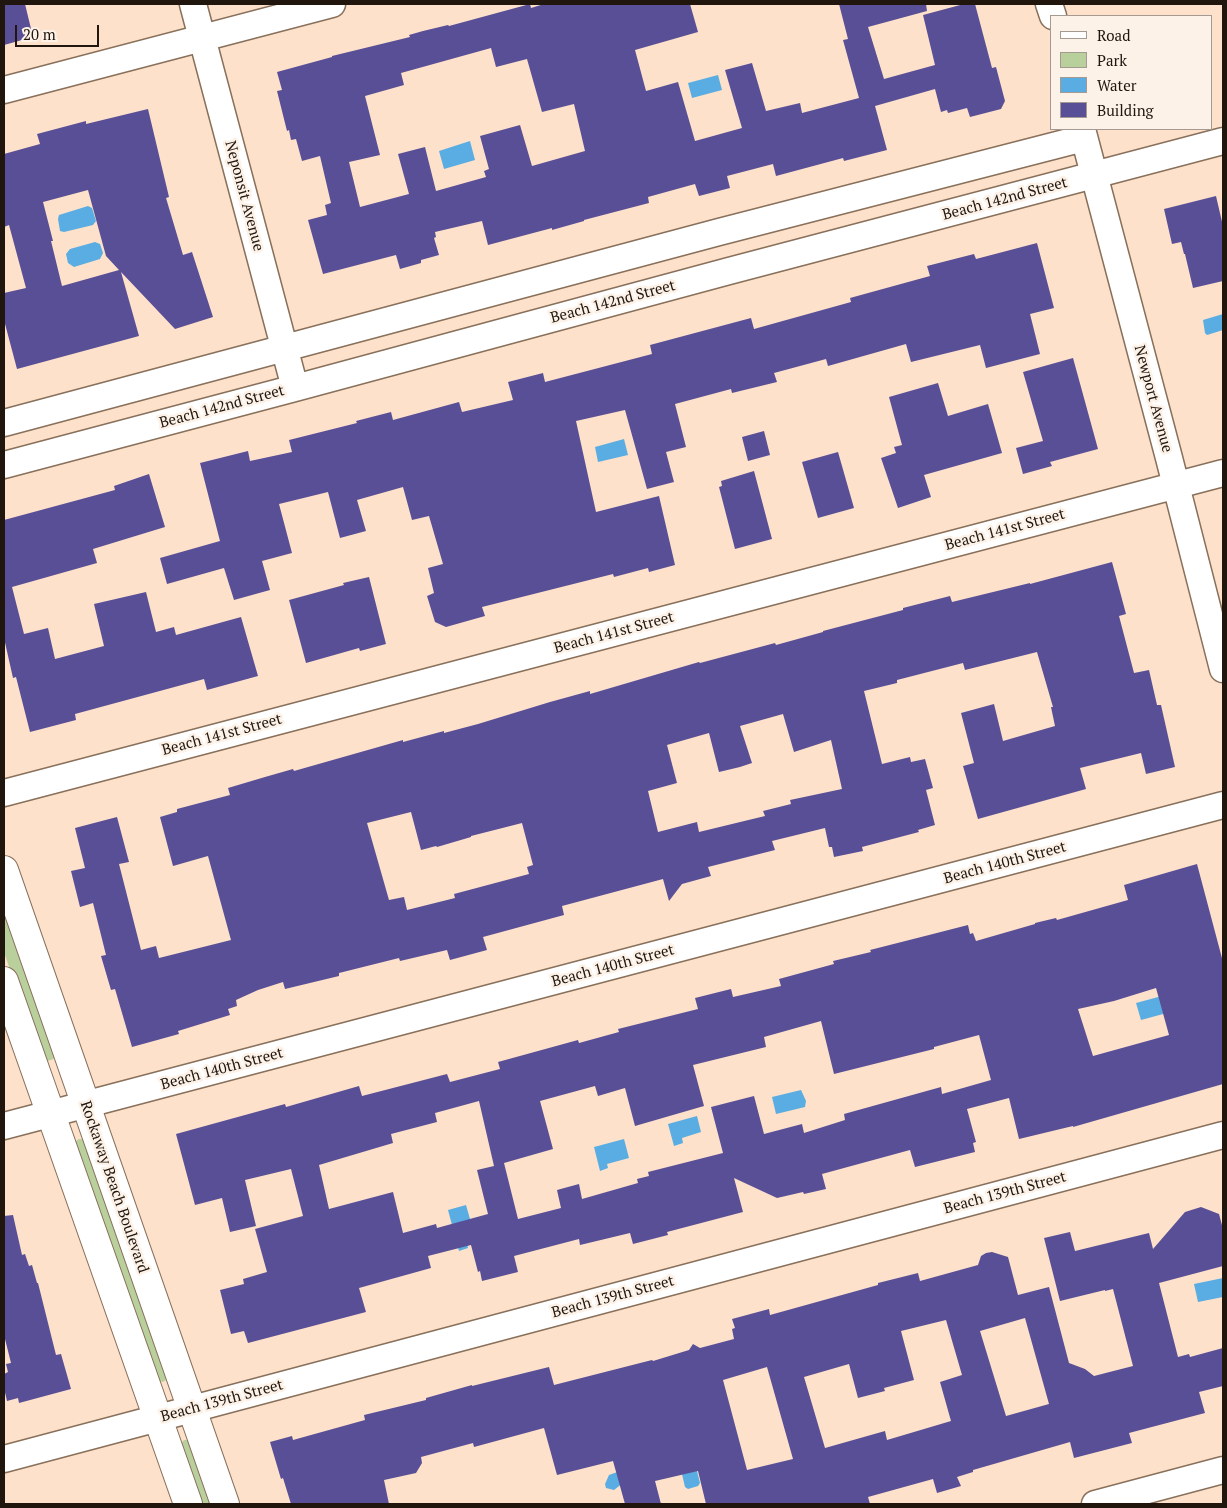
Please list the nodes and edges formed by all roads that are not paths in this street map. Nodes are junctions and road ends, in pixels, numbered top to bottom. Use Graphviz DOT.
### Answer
graph roads {
  1 [pos="193,4"];
  2 [pos="332,4"];
  3 [pos="202,38"];
  4 [pos="4,90"];
  5 [pos="1083,134"];
  6 [pos="1223,141"];
  7 [pos="1094,175"];
  8 [pos="719,232"];
  9 [pos="729,271"];
  10 [pos="284,349"];
  11 [pos="294,388"];
  12 [pos="4,423"];
  13 [pos="4,465"];
  14 [pos="1223,473"];
  15 [pos="1176,485"];
  16 [pos="1223,670"];
  17 [pos="4,793"];
  18 [pos="1223,805"];
  19 [pos="4,870"];
  20 [pos="4,981"];
  21 [pos="85,1105"];
  22 [pos="51,1114"];
  23 [pos="4,1126"];
  24 [pos="1223,1135"];
  25 [pos="192,1409"];
  26 [pos="158,1418"];
  27 [pos="4,1459"];
  28 [pos="1223,1470"];
  29 [pos="188,1504"];
  30 [pos="225,1504"];
  31 [pos="1095,1504"];
  1 -- 3 [label="street, Neponsit Avenue"];
  2 -- 3 [label="street"];
  3 -- 4 [label="street"];
  3 -- 10 [label="street, Neponsit Avenue"];
  5 -- 7 [label="street, Newport Avenue"];
  5 -- 8 [label="street"];
  6 -- 7 [label="street, Beach 142nd Street"];
  7 -- 9 [label="street, Beach 142nd Street"];
  7 -- 15 [label="street, Newport Avenue"];
  8 -- 9 [label="street"];
  8 -- 10 [label="street"];
  9 -- 11 [label="street, Beach 142nd Street"];
  10 -- 11 [label="street, Neponsit Avenue"];
  10 -- 12 [label="street"];
  11 -- 13 [label="street, Beach 142nd Street"];
  14 -- 15 [label="street, Beach 141st Street"];
  15 -- 16 [label="street, Newport Avenue"];
  15 -- 17 [label="street, Beach 141st Street"];
  18 -- 21 [label="street, Beach 140th Street"];
  19 -- 21 [label="street, Rockaway Beach Boulevard"];
  20 -- 22 [label="street"];
  21 -- 22 [label="street, Beach 140th Street"];
  21 -- 25 [label="street, Rockaway Beach Boulevard"];
  22 -- 23 [label="street, Beach 140th Street"];
  22 -- 26 [label="street"];
  24 -- 25 [label="street, Beach 139th Street"];
  25 -- 26 [label="street, Beach 139th Street"];
  25 -- 30 [label="street, Rockaway Beach Boulevard"];
  26 -- 27 [label="street, Beach 139th Street"];
  26 -- 29 [label="street"];
  28 -- 31 [label="street"];
}
